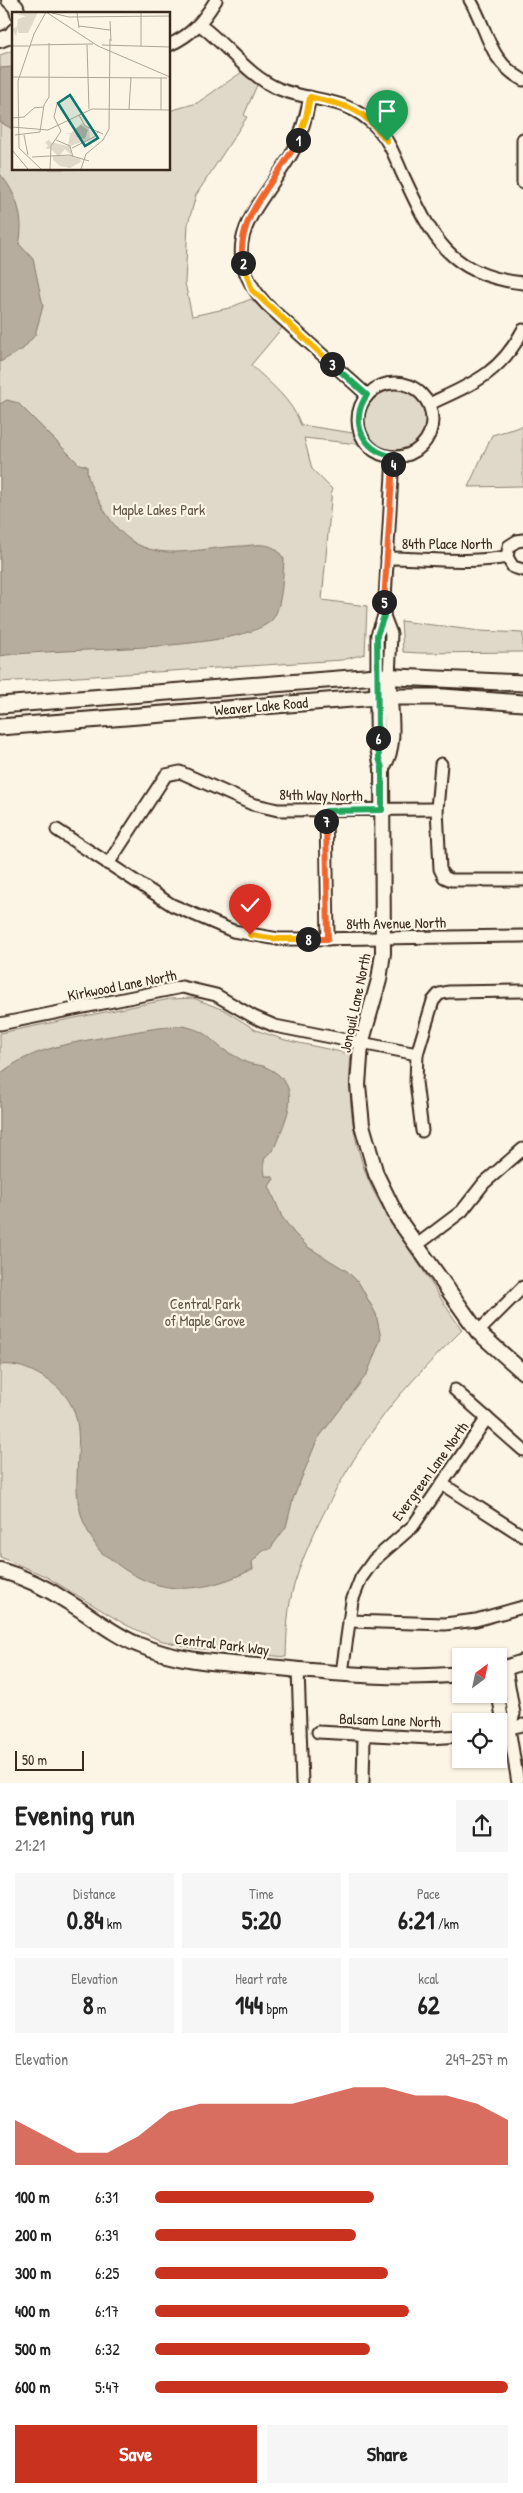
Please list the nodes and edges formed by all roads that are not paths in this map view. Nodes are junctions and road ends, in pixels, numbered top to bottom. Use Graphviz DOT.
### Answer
graph roads {
  1 [pos="216,0"];
  2 [pos="470,0"];
  3 [pos="200,25"];
  4 [pos="12,34"];
  5 [pos="0,40"];
  6 [pos="170,45"];
  7 [pos="523,80"];
  8 [pos="310,97"];
  9 [pos="523,139"];
  10 [pos="523,183"];
  11 [pos="523,283"];
  12 [pos="523,330"];
  13 [pos="367,395"];
  14 [pos="429,404"];
  15 [pos="393,456"];
  16 [pos="523,540"];
  17 [pos="507,557"];
  18 [pos="387,558"];
  19 [pos="523,570"];
  20 [pos="383,676"];
  21 [pos="523,683"];
  22 [pos="383,697"];
  23 [pos="523,703"];
  24 [pos="0,705"];
  25 [pos="0,727"];
  26 [pos="441,764"];
  27 [pos="438,809"];
  28 [pos="382,810"];
  29 [pos="326,811"];
  30 [pos="57,830"];
  31 [pos="108,864"];
  32 [pos="523,880"];
  33 [pos="523,936"];
  34 [pos="328,939"];
  35 [pos="384,939"];
  36 [pos="523,991"];
  37 [pos="0,1024"];
  38 [pos="361,1044"];
  39 [pos="417,1054"];
  40 [pos="422,1131"];
  41 [pos="523,1148"];
  42 [pos="417,1245"];
  43 [pos="523,1287"];
  44 [pos="478,1332"];
  45 [pos="523,1372"];
  46 [pos="455,1390"];
  47 [pos="486,1418"];
  48 [pos="523,1450"];
  49 [pos="442,1484"];
  50 [pos="523,1536"];
  51 [pos="0,1570"];
  52 [pos="523,1607"];
  53 [pos="349,1621"];
  54 [pos="523,1662"];
  55 [pos="508,1667"];
  56 [pos="298,1670"];
  57 [pos="342,1673"];
  58 [pos="452,1675"];
  59 [pos="508,1692"];
  60 [pos="507,1724"];
  61 [pos="523,1725"];
  62 [pos="507,1728"];
  63 [pos="318,1732"];
  64 [pos="364,1736"];
  65 [pos="452,1737"];
  66 [pos="507,1741"];
  67 [pos="302,1783"];
  68 [pos="363,1783"];
  69 [pos="518,1783"];
  1 -- 3 [label="street"];
  2 -- 7 [label="street"];
  3 -- 6 [label="street"];
  3 -- 8 [label="street"];
  4 -- 5 [label="street"];
  8 -- 11 [label="street"];
  8 -- 13 [label="street"];
  9 -- 10 [label="street"];
  12 -- 14 [label="street"];
  13 -- 14 [label="street"];
  13 -- 15 [label="street"];
  14 -- 15 [label="street"];
  15 -- 18 [label="street, Jonquil Lane North"];
  16 -- 17 [label="street, 84th Place North"];
  17 -- 18 [label="street, 84th Place North"];
  17 -- 19 [label="street, 84th Place North"];
  18 -- 20 [label="street, Jonquil Lane North"];
  20 -- 21 [label="main road, Weaver Lake Road"];
  20 -- 22 [label="street, Jonquil Lane North"];
  20 -- 24 [label="main road, Weaver Lake Road"];
  22 -- 23 [label="main road, Weaver Lake Road"];
  22 -- 25 [label="main road, Weaver Lake Road"];
  22 -- 28 [label="street, Jonquil Lane North"];
  26 -- 27 [label="street"];
  27 -- 28 [label="street, 84th Way North"];
  27 -- 32 [label="street"];
  28 -- 29 [label="street, 84th Way North"];
  28 -- 35 [label="street, Jonquil Lane North"];
  29 -- 31 [label="street, 84th Way North"];
  29 -- 34 [label="street"];
  30 -- 31 [label="street, 84th Avenue North"];
  31 -- 34 [label="street, 84th Avenue North"];
  33 -- 35 [label="street, 84th Avenue North"];
  34 -- 35 [label="street, 84th Avenue North"];
  35 -- 38 [label="street, Jonquil Lane North"];
  36 -- 39 [label="street"];
  37 -- 38 [label="street, Kirkwood Lane North"];
  38 -- 39 [label="street, Kirkwood Lane North"];
  38 -- 42 [label="street, Jonquil Lane North"];
  39 -- 40 [label="street"];
  41 -- 42 [label="street"];
  42 -- 44 [label="street, Jonquil Lane North"];
  43 -- 44 [label="street"];
  44 -- 45 [label="street, Jonquil Lane North"];
  46 -- 47 [label="street"];
  47 -- 48 [label="street"];
  47 -- 49 [label="street, Evergreen Lane North"];
  49 -- 50 [label="street"];
  49 -- 53 [label="street, Evergreen Lane North"];
  51 -- 56 [label="street, Central Park Way"];
  52 -- 53 [label="street"];
  53 -- 57 [label="street, Evergreen Lane North"];
  54 -- 55 [label="street"];
  56 -- 57 [label="street, Central Park Way"];
  56 -- 67 [label="street"];
  57 -- 58 [label="street, Central Park Way"];
  59 -- 60 [label="street"];
  61 -- 62 [label="street"];
  63 -- 64 [label="street, Balsam Lane North"];
  64 -- 65 [label="street, Balsam Lane North"];
  64 -- 68 [label="street"];
  66 -- 69 [label="street"];
}
